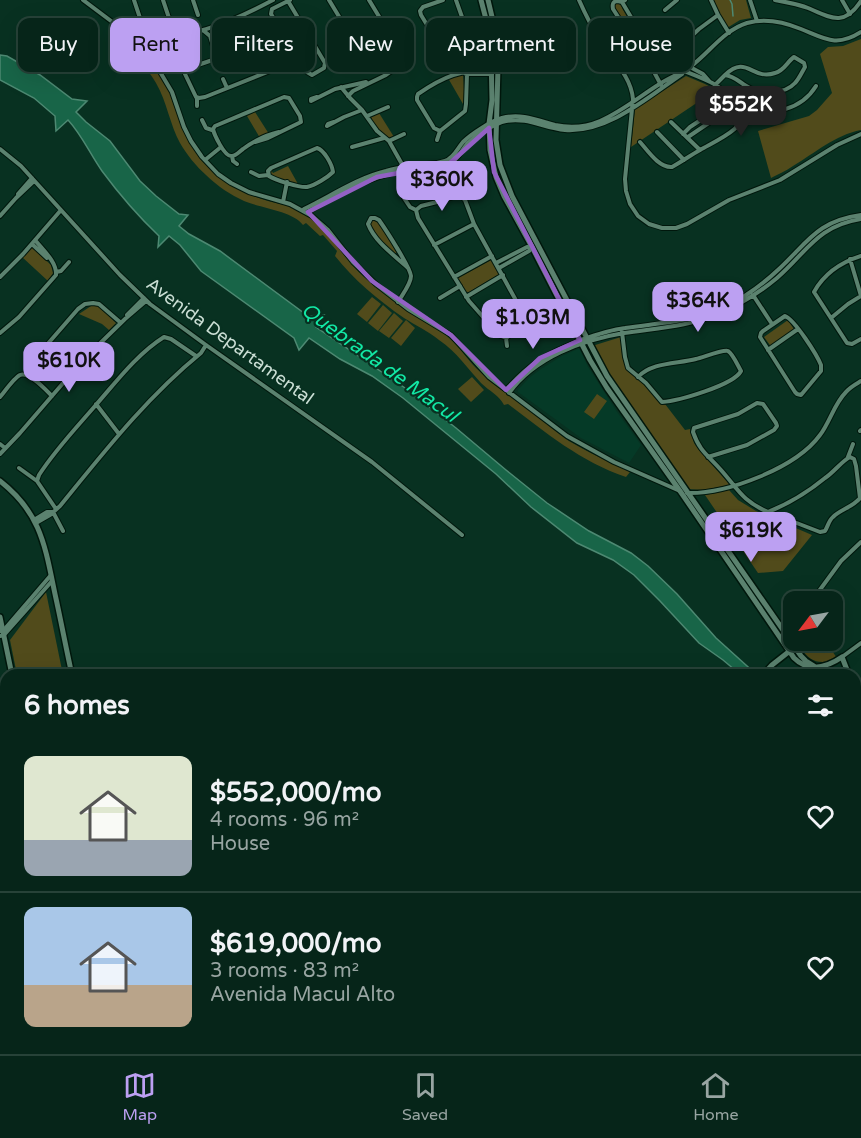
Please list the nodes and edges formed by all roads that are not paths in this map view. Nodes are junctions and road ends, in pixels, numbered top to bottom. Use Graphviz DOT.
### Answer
graph roads {
  1 [pos="82,0"];
  2 [pos="134,0"];
  3 [pos="164,0"];
  4 [pos="193,0"];
  5 [pos="273,0"];
  6 [pos="329,0"];
  7 [pos="369,0"];
  8 [pos="443,0"];
  9 [pos="456,0"];
  10 [pos="481,0"];
  11 [pos="488,0"];
  12 [pos="579,0"];
  13 [pos="608,0"];
  14 [pos="677,0"];
  15 [pos="711,0"];
  16 [pos="750,0"];
  17 [pos="776,0"];
  18 [pos="842,0"];
  19 [pos="289,1"];
  20 [pos="623,1"];
  21 [pos="861,2"];
  22 [pos="612,6"];
  23 [pos="665,10"];
  24 [pos="850,14"];
  25 [pos="198,15"];
  26 [pos="718,15"];
  27 [pos="140,18"];
  28 [pos="169,18"];
  29 [pos="238,18"];
  30 [pos="462,18"];
  31 [pos="485,18"];
  32 [pos="618,18"];
  33 [pos="632,18"];
  34 [pos="110,20"];
  35 [pos="757,21"];
  36 [pos="426,24"];
  37 [pos="212,28"];
  38 [pos="204,31"];
  39 [pos="200,32"];
  40 [pos="729,33"];
  41 [pos="861,33"];
  42 [pos="693,35"];
  43 [pos="210,36"];
  44 [pos="212,44"];
  45 [pos="693,64"];
  46 [pos="693,69"];
  47 [pos="160,72"];
  48 [pos="185,72"];
  49 [pos="268,72"];
  50 [pos="389,72"];
  51 [pos="460,72"];
  52 [pos="469,72"];
  53 [pos="483,72"];
  54 [pos="492,72"];
  55 [pos="654,72"];
  56 [pos="681,72"];
  57 [pos="685,72"];
  58 [pos="466,74"];
  59 [pos="725,75"];
  60 [pos="223,79"];
  61 [pos="369,82"];
  62 [pos="713,84"];
  63 [pos="661,85"];
  64 [pos="816,86"];
  65 [pos="341,87"];
  66 [pos="227,88"];
  67 [pos="348,96"];
  68 [pos="317,97"];
  69 [pos="197,98"];
  70 [pos="706,100"];
  71 [pos="632,105"];
  72 [pos="744,105"];
  73 [pos="197,106"];
  74 [pos="388,107"];
  75 [pos="362,110"];
  76 [pos="716,110"];
  77 [pos="722,114"];
  78 [pos="368,116"];
  79 [pos="202,120"];
  80 [pos="728,120"];
  81 [pos="334,122"];
  82 [pos="671,122"];
  83 [pos="492,124"];
  84 [pos="213,130"];
  85 [pos="440,131"];
  86 [pos="657,132"];
  87 [pos="404,134"];
  88 [pos="683,134"];
  89 [pos="861,134"];
  90 [pos="384,137"];
  91 [pos="688,137"];
  92 [pos="437,140"];
  93 [pos="388,141"];
  94 [pos="640,142"];
  95 [pos="222,147"];
  96 [pos="352,147"];
  97 [pos="0,149"];
  98 [pos="700,150"];
  99 [pos="232,156"];
  100 [pos="397,157"];
  101 [pos="205,160"];
  102 [pos="684,160"];
  103 [pos="237,164"];
  104 [pos="404,167"];
  105 [pos="396,168"];
  106 [pos="251,172"];
  107 [pos="268,175"];
  108 [pos="33,179"];
  109 [pos="287,182"];
  110 [pos="467,189"];
  111 [pos="461,196"];
  112 [pos="404,198"];
  113 [pos="283,202"];
  114 [pos="0,206"];
  115 [pos="5,210"];
  116 [pos="61,210"];
  117 [pos="416,210"];
  118 [pos="305,211"];
  119 [pos="0,216"];
  120 [pos="861,217"];
  121 [pos="474,224"];
  122 [pos="34,242"];
  123 [pos="434,245"];
  124 [pos="535,245"];
  125 [pos="492,256"];
  126 [pos="861,256"];
  127 [pos="850,260"];
  128 [pos="69,262"];
  129 [pos="497,265"];
  130 [pos="407,267"];
  131 [pos="56,272"];
  132 [pos="503,275"];
  133 [pos="0,276"];
  134 [pos="454,277"];
  135 [pos="460,286"];
  136 [pos="752,294"];
  137 [pos="861,296"];
  138 [pos="440,297"];
  139 [pos="466,297"];
  140 [pos="145,300"];
  141 [pos="398,302"];
  142 [pos="831,318"];
  143 [pos="534,322"];
  144 [pos="121,323"];
  145 [pos="525,323"];
  146 [pos="772,324"];
  147 [pos="798,329"];
  148 [pos="622,331"];
  149 [pos="0,333"];
  150 [pos="506,338"];
  151 [pos="861,339"];
  152 [pos="585,341"];
  153 [pos="206,345"];
  154 [pos="507,346"];
  155 [pos="768,350"];
  156 [pos="196,356"];
  157 [pos="638,376"];
  158 [pos="67,379"];
  159 [pos="861,381"];
  160 [pos="507,392"];
  161 [pos="52,396"];
  162 [pos="0,397"];
  163 [pos="96,404"];
  164 [pos="119,434"];
  165 [pos="0,444"];
  166 [pos="853,444"];
  167 [pos="5,448"];
  168 [pos="0,454"];
  169 [pos="708,457"];
  170 [pos="848,458"];
  171 [pos="19,468"];
  172 [pos="0,481"];
  173 [pos="38,481"];
  174 [pos="733,486"];
  175 [pos="680,491"];
  176 [pos="688,493"];
  177 [pos="54,511"];
  178 [pos="768,512"];
  179 [pos="35,522"];
  180 [pos="63,531"];
  181 [pos="462,535"];
  182 [pos="861,542"];
  183 [pos="52,578"];
  184 [pos="819,591"];
  185 [pos="0,617"];
  186 [pos="783,630"];
  187 [pos="2,633"];
  188 [pos="783,642"];
  189 [pos="861,643"];
  190 [pos="789,651"];
  191 [pos="798,651"];
  192 [pos="842,657"];
  193 [pos="817,667"];
  194 [pos="11,669"];
  195 [pos="71,669"];
  196 [pos="768,669"];
  197 [pos="847,669"];
  1 -- 34 [label="street"];
  2 -- 27 [label="street"];
  3 -- 28 [label="street"];
  4 -- 25 [label="street"];
  5 -- 29 [label="street"];
  6 -- 7 [label="street"];
  8 -- 36 [label="street"];
  9 -- 30 [label="street"];
  10 -- 31 [label="street"];
  11 -- 83 [label="street"];
  12 -- 71 [label="street"];
  13 -- 22 [label="street"];
  14 -- 23 [label="street"];
  15 -- 26 [label="street"];
  16 -- 35 [label="street"];
  17 -- 24 [label="street"];
  18 -- 24 [label="street"];
  19 -- 19 [label="street"];
  20 -- 22 [label="street"];
  20 -- 33 [label="street"];
  21 -- 24 [label="street"];
  22 -- 32 [label="street"];
  26 -- 40 [label="street"];
  26 -- 42 [label="street"];
  35 -- 40 [label="street"];
  35 -- 41 [label="street"];
  37 -- 38 [label="street"];
  37 -- 43 [label="street"];
  38 -- 39 [label="street"];
  38 -- 43 [label="street"];
  40 -- 45 [label="street"];
  43 -- 44 [label="street"];
  46 -- 62 [label="street"];
  47 -- 101 [label="street"];
  48 -- 69 [label="street"];
  49 -- 66 [label="street"];
  50 -- 61 [label="street"];
  51 -- 58 [label="street"];
  51 -- 85 [label="street"];
  52 -- 58 [label="street"];
  53 -- 58 [label="street"];
  54 -- 83 [label="street"];
  55 -- 63 [label="street"];
  56 -- 63 [label="street"];
  57 -- 62 [label="street"];
  58 -- 85 [label="street"];
  59 -- 59 [label="street"];
  59 -- 62 [label="street"];
  60 -- 66 [label="street"];
  61 -- 65 [label="street"];
  61 -- 67 [label="street"];
  62 -- 72 [label="street"];
  63 -- 71 [label="street"];
  64 -- 72 [label="street"];
  65 -- 67 [label="street"];
  65 -- 68 [label="street"];
  66 -- 69 [label="street"];
  67 -- 75 [label="street"];
  69 -- 73 [label="street"];
  70 -- 76 [label="street"];
  71 -- 83 [label="street"];
  71 -- 89 [label="street"];
  72 -- 98 [label="street"];
  74 -- 78 [label="street"];
  75 -- 78 [label="street"];
  75 -- 81 [label="street"];
  76 -- 77 [label="street"];
  76 -- 88 [label="street"];
  77 -- 80 [label="street"];
  77 -- 91 [label="street"];
  78 -- 90 [label="street"];
  79 -- 84 [label="street"];
  82 -- 88 [label="street"];
  83 -- 104 [label="street"];
  83 -- 118 [label="street"];
  83 -- 124 [label="street"];
  84 -- 95 [label="street"];
  84 -- 99 [label="street"];
  85 -- 92 [label="street"];
  86 -- 102 [label="street"];
  87 -- 93 [label="street"];
  88 -- 91 [label="street"];
  90 -- 93 [label="street"];
  90 -- 96 [label="street"];
  91 -- 98 [label="street"];
  93 -- 100 [label="street"];
  94 -- 102 [label="street"];
  95 -- 99 [label="street"];
  95 -- 101 [label="street"];
  97 -- 108 [label="street, Avenida Departamental"];
  98 -- 102 [label="street"];
  99 -- 103 [label="street"];
  100 -- 104 [label="street"];
  100 -- 105 [label="street"];
  101 -- 113 [label="street"];
  104 -- 105 [label="street"];
  105 -- 118 [label="street"];
  106 -- 107 [label="street"];
  107 -- 109 [label="street"];
  107 -- 109 [label="street"];
  108 -- 115 [label="street"];
  108 -- 116 [label="street, Avenida Departamental"];
  109 -- 113 [label="street"];
  110 -- 111 [label="street"];
  111 -- 117 [label="street"];
  111 -- 121 [label="street"];
  112 -- 117 [label="street"];
  113 -- 118 [label="street"];
  114 -- 115 [label="street"];
  115 -- 119 [label="street"];
  116 -- 122 [label="street"];
  116 -- 140 [label="street, Avenida Departamental"];
  117 -- 123 [label="street"];
  118 -- 141 [label="street"];
  120 -- 136 [label="street"];
  121 -- 123 [label="street"];
  121 -- 125 [label="street"];
  122 -- 131 [label="street"];
  122 -- 133 [label="street"];
  123 -- 134 [label="street"];
  124 -- 129 [label="street"];
  124 -- 152 [label="street"];
  125 -- 129 [label="street"];
  125 -- 134 [label="street"];
  126 -- 127 [label="street"];
  127 -- 137 [label="street"];
  127 -- 142 [label="street"];
  128 -- 131 [label="street"];
  129 -- 132 [label="street"];
  130 -- 130 [label="street"];
  130 -- 141 [label="street"];
  131 -- 149 [label="street"];
  132 -- 139 [label="street"];
  132 -- 145 [label="street"];
  134 -- 135 [label="street"];
  135 -- 138 [label="street"];
  135 -- 139 [label="street"];
  136 -- 146 [label="street"];
  136 -- 148 [label="street"];
  137 -- 142 [label="street"];
  139 -- 150 [label="street"];
  140 -- 144 [label="street"];
  140 -- 153 [label="street, Avenida Departamental"];
  141 -- 160 [label="street"];
  142 -- 151 [label="street"];
  143 -- 145 [label="street"];
  144 -- 158 [label="street"];
  144 -- 158 [label="street"];
  145 -- 150 [label="street"];
  146 -- 147 [label="street"];
  146 -- 155 [label="street"];
  147 -- 155 [label="street"];
  147 -- 155 [label="street"];
  148 -- 152 [label="street"];
  148 -- 157 [label="street"];
  150 -- 154 [label="street"];
  152 -- 160 [label="street"];
  152 -- 175 [label="street"];
  152 -- 176 [label="street"];
  153 -- 156 [label="street"];
  153 -- 181 [label="street, Avenida Departamental"];
  156 -- 163 [label="street"];
  156 -- 164 [label="street"];
  157 -- 157 [label="street"];
  158 -- 161 [label="street"];
  159 -- 174 [label="street"];
  160 -- 175 [label="street"];
  161 -- 162 [label="street"];
  161 -- 167 [label="street"];
  163 -- 164 [label="street"];
  163 -- 173 [label="street"];
  164 -- 177 [label="street"];
  165 -- 167 [label="street"];
  166 -- 170 [label="street"];
  167 -- 168 [label="street"];
  169 -- 169 [label="street"];
  169 -- 174 [label="street"];
  170 -- 178 [label="street"];
  170 -- 178 [label="street"];
  171 -- 173 [label="street"];
  172 -- 179 [label="street"];
  173 -- 177 [label="street"];
  174 -- 176 [label="street"];
  174 -- 178 [label="street"];
  175 -- 176 [label="street"];
  175 -- 188 [label="street"];
  176 -- 186 [label="street"];
  177 -- 179 [label="street"];
  177 -- 180 [label="street"];
  179 -- 183 [label="street"];
  182 -- 184 [label="street"];
  183 -- 187 [label="street"];
  183 -- 195 [label="street"];
  185 -- 187 [label="street"];
  187 -- 194 [label="street"];
  189 -- 192 [label="street"];
  190 -- 193 [label="street"];
  190 -- 196 [label="street"];
  191 -- 193 [label="street"];
  192 -- 193 [label="street"];
  192 -- 197 [label="street"];
}
